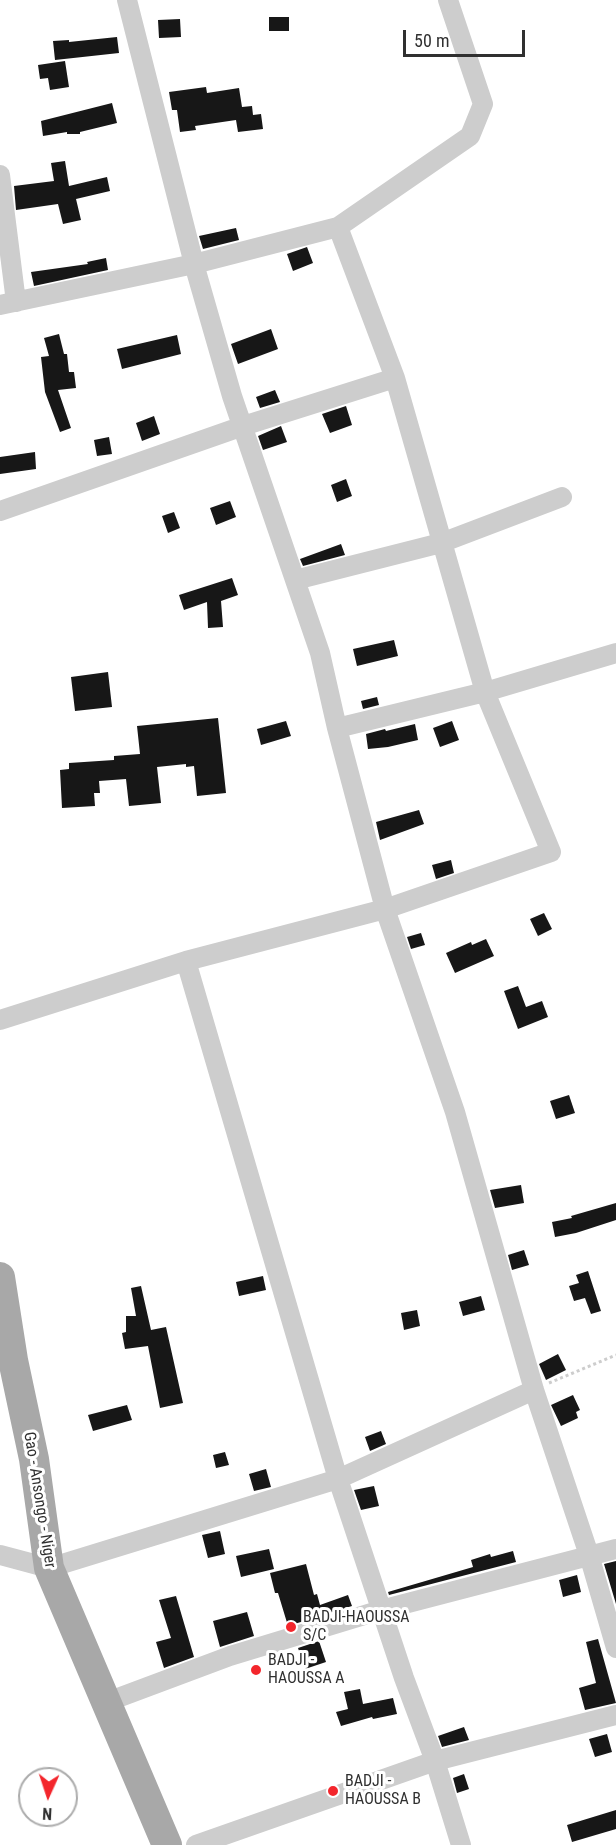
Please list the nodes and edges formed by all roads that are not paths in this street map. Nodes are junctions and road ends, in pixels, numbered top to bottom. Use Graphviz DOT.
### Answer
graph roads {
  1 [pos="127,0"];
  2 [pos="448,0"];
  3 [pos="0,176"];
  4 [pos="338,227"];
  5 [pos="194,264"];
  6 [pos="8,304"];
  7 [pos="395,378"];
  8 [pos="243,426"];
  9 [pos="562,497"];
  10 [pos="0,511"];
  11 [pos="441,543"];
  12 [pos="295,580"];
  13 [pos="616,653"];
  14 [pos="484,693"];
  15 [pos="337,728"];
  16 [pos="385,909"];
  17 [pos="186,961"];
  18 [pos="0,1020"];
  19 [pos="0,1277"];
  20 [pos="534,1390"];
  21 [pos="338,1479"];
  22 [pos="616,1549"];
  23 [pos="0,1555"];
  24 [pos="589,1556"];
  25 [pos="49,1569"];
  26 [pos="381,1610"];
  27 [pos="616,1648"];
  28 [pos="107,1701"];
  29 [pos="616,1715"];
  30 [pos="435,1761"];
  31 [pos="167,1845"];
  32 [pos="196,1845"];
  33 [pos="461,1845"];
  1 -- 5 [label="street"];
  2 -- 4 [label="street"];
  3 -- 6 [label="street"];
  4 -- 5 [label="street"];
  4 -- 7 [label="street"];
  5 -- 6 [label="street"];
  5 -- 8 [label="street"];
  7 -- 8 [label="street"];
  7 -- 11 [label="street"];
  8 -- 10 [label="street"];
  8 -- 12 [label="street"];
  9 -- 11 [label="street"];
  11 -- 12 [label="street"];
  11 -- 14 [label="street"];
  12 -- 15 [label="street"];
  13 -- 14 [label="street"];
  14 -- 15 [label="street"];
  14 -- 16 [label="street"];
  15 -- 16 [label="street"];
  16 -- 17 [label="street"];
  16 -- 20 [label="street"];
  17 -- 18 [label="street"];
  17 -- 21 [label="street"];
  19 -- 25 [label="main road, Gao - Ansongo - Niger"];
  20 -- 21 [label="street"];
  20 -- 24 [label="street"];
  21 -- 25 [label="street"];
  21 -- 26 [label="street"];
  22 -- 24 [label="street"];
  23 -- 25 [label="street"];
  24 -- 26 [label="street"];
  24 -- 27 [label="street"];
  25 -- 28 [label="main road, Gao - Ansongo - Niger"];
  26 -- 28 [label="street"];
  26 -- 30 [label="street"];
  28 -- 31 [label="main road, Gao - Ansongo - Niger"];
  29 -- 30 [label="street"];
  30 -- 32 [label="street"];
  30 -- 33 [label="street"];
}
